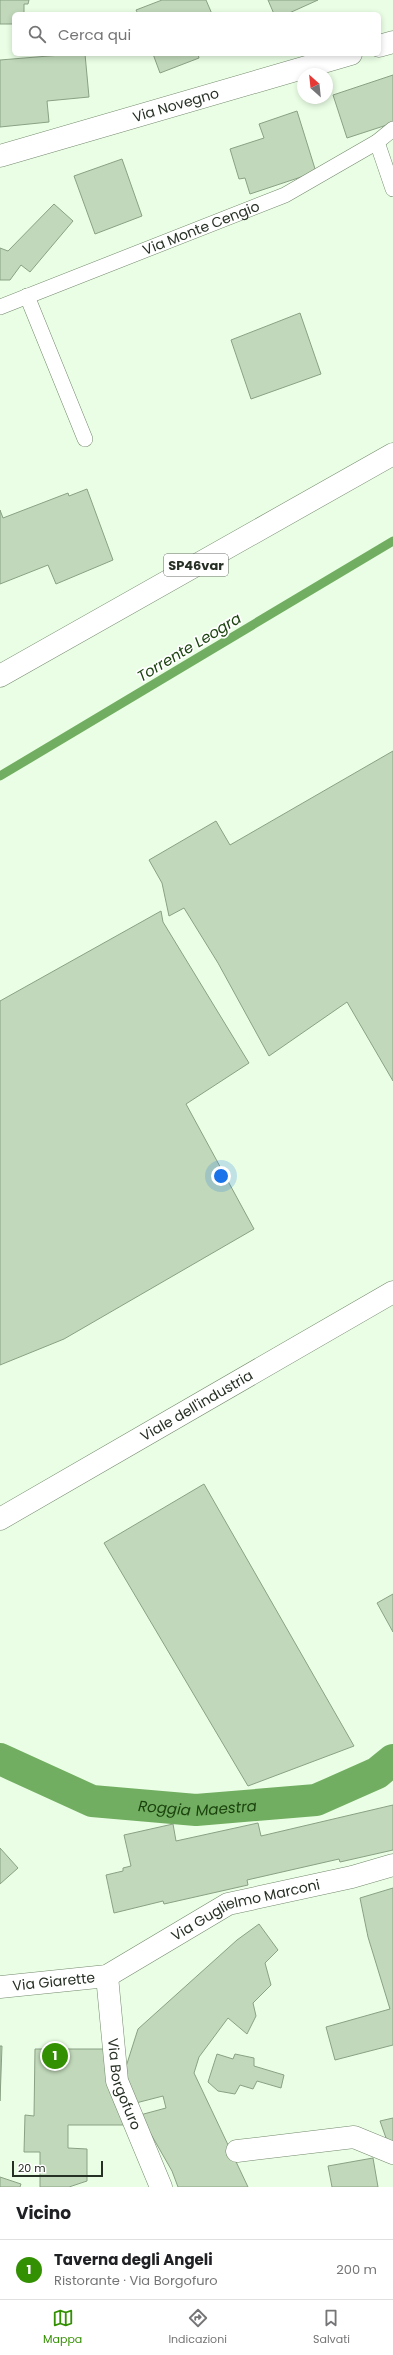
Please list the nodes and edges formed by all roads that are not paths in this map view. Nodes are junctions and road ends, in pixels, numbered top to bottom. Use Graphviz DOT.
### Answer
graph roads {
  1 [pos="393,42"];
  2 [pos="381,45"];
  3 [pos="344,56"];
  4 [pos="393,130"];
  5 [pos="377,142"];
  6 [pos="0,156"];
  7 [pos="393,189"];
  8 [pos="27,296"];
  9 [pos="0,307"];
  10 [pos="85,439"];
  11 [pos="393,454"];
  12 [pos="0,676"];
  13 [pos="393,1292"];
  14 [pos="0,1519"];
  15 [pos="393,1865"];
  16 [pos="106,1976"];
  17 [pos="0,1987"];
  18 [pos="238,2151"];
  19 [pos="393,2153"];
  20 [pos="161,2187"];
  1 -- 2 [label="street"];
  3 -- 6 [label="street, Via Novegno"];
  4 -- 5 [label="lane, Via Monte Cengio"];
  5 -- 7 [label="lane"];
  5 -- 8 [label="lane, Via Monte Cengio"];
  8 -- 9 [label="lane, Via Monte Cengio"];
  8 -- 10 [label="lane"];
  11 -- 12 [label="street, SP46var"];
  13 -- 14 [label="street, Viale dell'industria"];
  15 -- 16 [label="street, Via Guglielmo Marconi"];
  16 -- 17 [label="street, Via Giarette"];
  16 -- 20 [label="street, Via Borgofuro"];
  18 -- 19 [label="street"];
}
